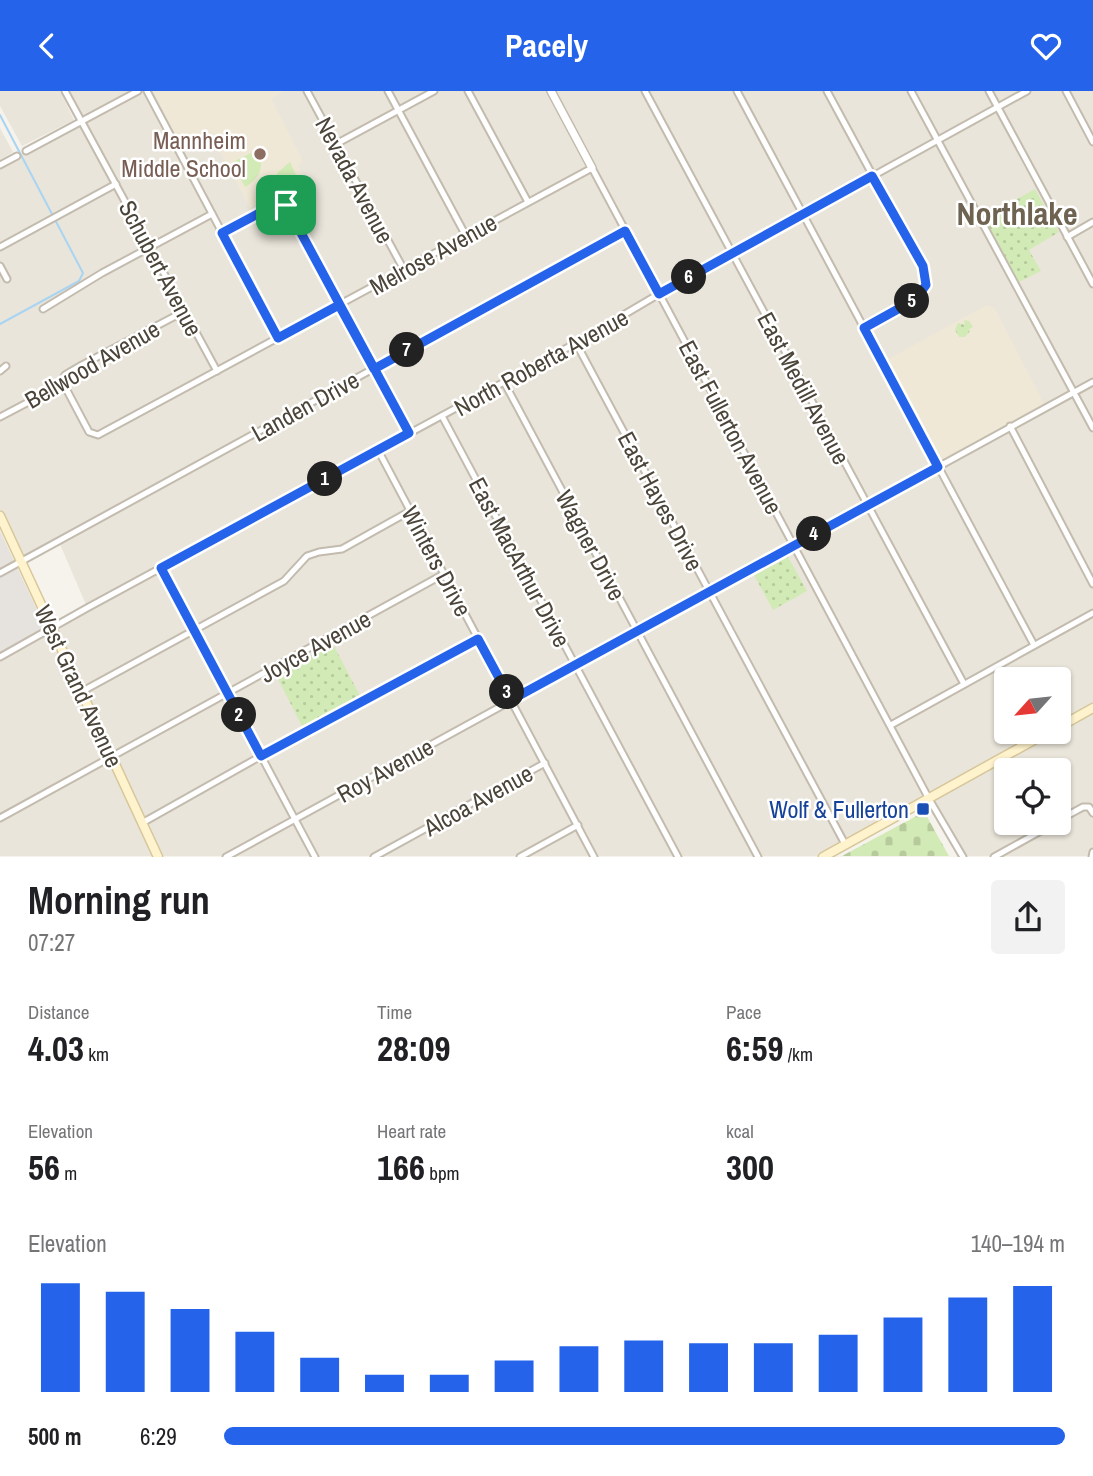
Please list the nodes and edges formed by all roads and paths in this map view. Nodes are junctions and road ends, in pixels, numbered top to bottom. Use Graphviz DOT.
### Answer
graph roads {
  1 [pos="65,91"];
  2 [pos="138,91"];
  3 [pos="147,91"];
  4 [pos="307,91"];
  5 [pos="388,91"];
  6 [pos="433,91"];
  7 [pos="468,91"];
  8 [pos="551,91"];
  9 [pos="645,91"];
  10 [pos="737,91"];
  11 [pos="827,91"];
  12 [pos="911,91"];
  13 [pos="989,91"];
  14 [pos="1027,91"];
  15 [pos="1066,91"];
  16 [pos="998,108"];
  17 [pos="398,110"];
  18 [pos="82,121"];
  19 [pos="938,140"];
  20 [pos="1093,142"];
  21 [pos="336,144"];
  22 [pos="26,151"];
  23 [pos="17,156"];
  24 [pos="0,165"];
  25 [pos="592,167"];
  26 [pos="872,176"];
  27 [pos="116,184"];
  28 [pos="528,202"];
  29 [pos="212,214"];
  30 [pos="804,215"];
  31 [pos="1093,222"];
  32 [pos="625,231"];
  33 [pos="222,233"];
  34 [pos="466,236"];
  35 [pos="1067,237"];
  36 [pos="149,246"];
  37 [pos="0,247"];
  38 [pos="733,254"];
  39 [pos="0,266"];
  40 [pos="404,270"];
  41 [pos="7,279"];
  42 [pos="1093,284"];
  43 [pos="659,294"];
  44 [pos="339,305"];
  45 [pos="43,309"];
  46 [pos="183,311"];
  47 [pos="864,328"];
  48 [pos="278,338"];
  49 [pos="576,343"];
  50 [pos="6,366"];
  51 [pos="374,369"];
  52 [pos="0,371"];
  53 [pos="217,371"];
  54 [pos="62,381"];
  55 [pos="504,382"];
  56 [pos="1093,382"];
  57 [pos="1074,392"];
  58 [pos="442,416"];
  59 [pos="0,417"];
  60 [pos="1010,426"];
  61 [pos="1093,428"];
  62 [pos="409,433"];
  63 [pos="378,450"];
  64 [pos="938,467"];
  65 [pos="867,505"];
  66 [pos="410,511"];
  67 [pos="0,516"];
  68 [pos="794,545"];
  69 [pos="21,562"];
  70 [pos="161,568"];
  71 [pos="0,573"];
  72 [pos="444,574"];
  73 [pos="1093,584"];
  74 [pos="710,592"];
  75 [pos="1093,613"];
  76 [pos="52,628"];
  77 [pos="194,631"];
  78 [pos="637,631"];
  79 [pos="478,639"];
  80 [pos="1034,645"];
  81 [pos="0,657"];
  82 [pos="575,665"];
  83 [pos="964,684"];
  84 [pos="81,692"];
  85 [pos="228,694"];
  86 [pos="511,700"];
  87 [pos="1093,708"];
  88 [pos="1071,720"];
  89 [pos="891,725"];
  90 [pos="1027,744"];
  91 [pos="111,756"];
  92 [pos="261,756"];
  93 [pos="544,763"];
  94 [pos="929,799"];
  95 [pos="1091,810"];
  96 [pos="1071,813"];
  97 [pos="0,818"];
  98 [pos="295,819"];
  99 [pos="142,823"];
  100 [pos="578,825"];
  101 [pos="1032,835"];
  102 [pos="845,844"];
  103 [pos="158,856"];
  104 [pos="226,856"];
  105 [pos="315,856"];
  106 [pos="374,856"];
  107 [pos="520,856"];
  108 [pos="594,856"];
  109 [pos="678,856"];
  110 [pos="758,856"];
  111 [pos="822,856"];
  112 [pos="963,856"];
  113 [pos="994,856"];
  1 -- 18 [label="street, Schubert Avenue"];
  2 -- 18 [label="street"];
  3 -- 29 [label="street"];
  4 -- 21 [label="street, Nevada Avenue"];
  5 -- 17 [label="street"];
  6 -- 17 [label="street"];
  7 -- 28 [label="street"];
  8 -- 25 [label="street"];
  9 -- 38 [label="street, East Medill Avenue"];
  10 -- 30 [label="street"];
  11 -- 26 [label="street"];
  12 -- 19 [label="street"];
  13 -- 16 [label="street"];
  14 -- 16 [label="street, North Roberta Avenue"];
  15 -- 20 [label="street"];
  16 -- 19 [label="street, North Roberta Avenue"];
  16 -- 35 [label="street"];
  17 -- 21 [label="street"];
  17 -- 34 [label="street"];
  18 -- 22 [label="street"];
  18 -- 27 [label="street, Schubert Avenue"];
  19 -- 26 [label="street, North Roberta Avenue"];
  19 -- 57 [label="street"];
  21 -- 40 [label="street, Nevada Avenue"];
  23 -- 24 [label="street"];
  25 -- 28 [label="street, Melrose Avenue"];
  25 -- 32 [label="street, East Fullerton Avenue"];
  26 -- 30 [label="street, North Roberta Avenue"];
  26 -- 47 [label="street"];
  27 -- 36 [label="street, Schubert Avenue"];
  27 -- 37 [label="street"];
  28 -- 34 [label="street, Melrose Avenue"];
  29 -- 33 [label="street"];
  29 -- 36 [label="street"];
  30 -- 38 [label="street, North Roberta Avenue"];
  30 -- 47 [label="street"];
  31 -- 35 [label="street"];
  32 -- 43 [label="street, East Fullerton Avenue"];
  32 -- 51 [label="street, Landen Drive"];
  33 -- 44 [label="street"];
  33 -- 48 [label="street"];
  34 -- 40 [label="street, Melrose Avenue"];
  35 -- 42 [label="street"];
  36 -- 45 [label="street"];
  36 -- 46 [label="street, Schubert Avenue"];
  38 -- 43 [label="street, North Roberta Avenue"];
  38 -- 65 [label="street, East Medill Avenue"];
  39 -- 41 [label="street"];
  40 -- 44 [label="street, Melrose Avenue"];
  43 -- 49 [label="street, North Roberta Avenue"];
  43 -- 68 [label="street, East Fullerton Avenue"];
  44 -- 48 [label="street, Melrose Avenue"];
  44 -- 51 [label="street"];
  46 -- 53 [label="street, Schubert Avenue"];
  46 -- 54 [label="street, Bellwood Avenue"];
  47 -- 64 [label="street"];
  48 -- 53 [label="street, Melrose Avenue"];
  49 -- 55 [label="street, North Roberta Avenue"];
  49 -- 74 [label="street, East Hayes Drive"];
  50 -- 52 [label="street"];
  51 -- 62 [label="street"];
  51 -- 69 [label="street, Landen Drive"];
  53 -- 54 [label="street, Melrose Avenue"];
  54 -- 59 [label="street, Bellwood Avenue"];
  55 -- 58 [label="street, North Roberta Avenue"];
  55 -- 78 [label="street, Wagner Drive"];
  56 -- 57 [label="street, Roy Avenue"];
  57 -- 60 [label="street, Roy Avenue"];
  57 -- 61 [label="street"];
  58 -- 62 [label="street, North Roberta Avenue"];
  58 -- 82 [label="street, East MacArthur Drive"];
  60 -- 64 [label="street, Roy Avenue"];
  60 -- 73 [label="street"];
  62 -- 63 [label="street, North Roberta Avenue"];
  63 -- 66 [label="street, Winters Drive"];
  63 -- 70 [label="street, North Roberta Avenue"];
  64 -- 65 [label="street, Roy Avenue"];
  64 -- 80 [label="street"];
  65 -- 68 [label="street, Roy Avenue"];
  65 -- 83 [label="street, East Medill Avenue"];
  66 -- 72 [label="street, Winters Drive"];
  66 -- 77 [label="street"];
  67 -- 69 [label="main road, West Grand Avenue"];
  68 -- 74 [label="street, Roy Avenue"];
  68 -- 89 [label="street, East Fullerton Avenue"];
  69 -- 71 [label="street, Landen Drive"];
  69 -- 76 [label="main road, West Grand Avenue"];
  70 -- 76 [label="street, North Roberta Avenue"];
  70 -- 77 [label="street"];
  72 -- 79 [label="street, Winters Drive"];
  72 -- 85 [label="street, Joyce Avenue"];
  74 -- 78 [label="street, Roy Avenue"];
  74 -- 102 [label="street, East Hayes Drive"];
  75 -- 80 [label="street"];
  76 -- 81 [label="street, North Roberta Avenue"];
  76 -- 84 [label="main road, West Grand Avenue"];
  77 -- 84 [label="street"];
  77 -- 85 [label="street"];
  78 -- 82 [label="street, Roy Avenue"];
  78 -- 110 [label="street, Wagner Drive"];
  79 -- 86 [label="street, Winters Drive"];
  79 -- 92 [label="street"];
  80 -- 83 [label="street"];
  82 -- 86 [label="street, Roy Avenue"];
  82 -- 109 [label="street, East MacArthur Drive"];
  83 -- 89 [label="street"];
  84 -- 91 [label="main road, West Grand Avenue"];
  85 -- 91 [label="street, Joyce Avenue"];
  85 -- 92 [label="street"];
  86 -- 93 [label="street, Winters Drive"];
  86 -- 98 [label="street, Roy Avenue"];
  87 -- 88 [label="main road"];
  89 -- 94 [label="street, East Fullerton Avenue"];
  90 -- 94 [label="main road"];
  91 -- 97 [label="street, Joyce Avenue"];
  91 -- 99 [label="main road, West Grand Avenue"];
  92 -- 98 [label="street"];
  92 -- 99 [label="street"];
  93 -- 100 [label="street, Winters Drive"];
  93 -- 106 [label="street, Alcoa Avenue"];
  94 -- 102 [label="main road"];
  94 -- 112 [label="street, East Fullerton Avenue"];
  95 -- 96 [label="street"];
  98 -- 104 [label="street, Roy Avenue"];
  98 -- 105 [label="street"];
  99 -- 103 [label="main road, West Grand Avenue"];
  100 -- 107 [label="street"];
  100 -- 108 [label="street, Winters Drive"];
  101 -- 113 [label="street"];
  102 -- 111 [label="main road"];
}
